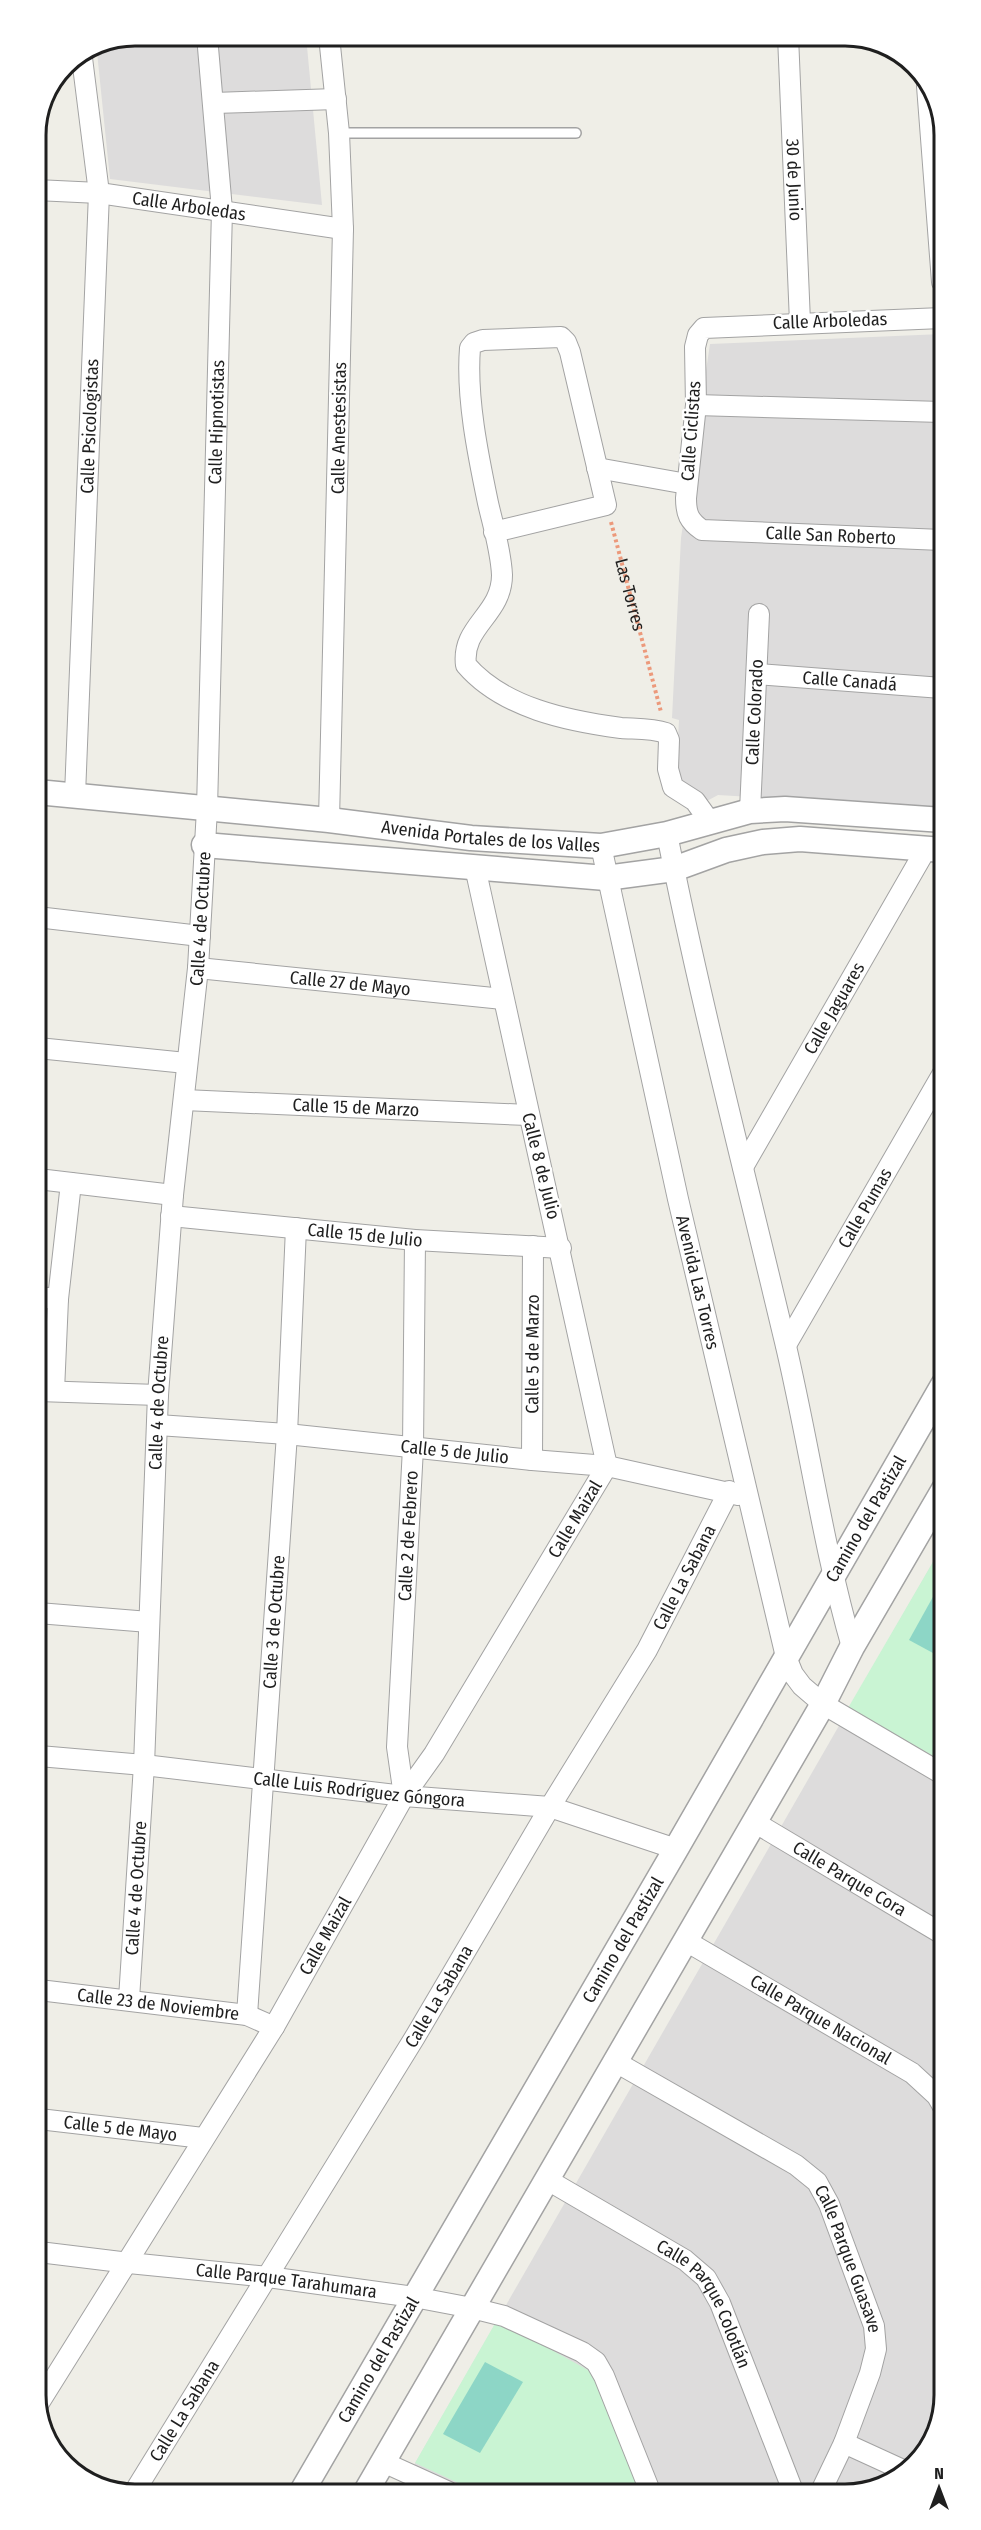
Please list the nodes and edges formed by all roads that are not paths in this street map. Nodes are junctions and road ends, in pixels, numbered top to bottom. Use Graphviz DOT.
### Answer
graph roads {
  1 [pos="208,46"];
  2 [pos="330,46"];
  3 [pos="788,47"];
  4 [pos="83,64"];
  5 [pos="336,99"];
  6 [pos="928,102"];
  7 [pos="214,103"];
  8 [pos="339,133"];
  9 [pos="576,133"];
  10 [pos="934,177"];
  11 [pos="47,191"];
  12 [pos="99,193"];
  13 [pos="222,210"];
  14 [pos="343,229"];
  15 [pos="934,318"];
  16 [pos="800,322"];
  17 [pos="719,325"];
  18 [pos="696,405"];
  19 [pos="934,412"];
  20 [pos="597,468"];
  21 [pos="687,484"];
  22 [pos="494,532"];
  23 [pos="717,532"];
  24 [pos="934,540"];
  25 [pos="759,614"];
  26 [pos="757,674"];
  27 [pos="934,687"];
  28 [pos="47,793"];
  29 [pos="75,795"];
  30 [pos="207,809"];
  31 [pos="750,811"];
  32 [pos="934,819"];
  33 [pos="329,820"];
  34 [pos="710,822"];
  35 [pos="667,834"];
  36 [pos="204,844"];
  37 [pos="601,846"];
  38 [pos="934,849"];
  39 [pos="475,867"];
  40 [pos="674,869"];
  41 [pos="606,878"];
  42 [pos="47,918"];
  43 [pos="200,936"];
  44 [pos="198,968"];
  45 [pos="503,999"];
  46 [pos="47,1049"];
  47 [pos="186,1063"];
  48 [pos="934,1089"];
  49 [pos="184,1100"];
  50 [pos="528,1115"];
  51 [pos="743,1167"];
  52 [pos="47,1180"];
  53 [pos="71,1183"];
  54 [pos="173,1195"];
  55 [pos="171,1216"];
  56 [pos="296,1228"];
  57 [pos="415,1240"];
  58 [pos="533,1246"];
  59 [pos="561,1248"];
  60 [pos="47,1298"];
  61 [pos="58,1299"];
  62 [pos="786,1345"];
  63 [pos="47,1383"];
  64 [pos="47,1391"];
  65 [pos="158,1395"];
  66 [pos="934,1402"];
  67 [pos="158,1425"];
  68 [pos="287,1434"];
  69 [pos="413,1448"];
  70 [pos="532,1460"];
  71 [pos="607,1466"];
  72 [pos="729,1491"];
  73 [pos="749,1499"];
  74 [pos="934,1506"];
  75 [pos="834,1575"];
  76 [pos="47,1614"];
  77 [pos="149,1622"];
  78 [pos="852,1647"];
  79 [pos="786,1657"];
  80 [pos="823,1704"];
  81 [pos="47,1757"];
  82 [pos="144,1765"];
  83 [pos="934,1769"];
  84 [pos="264,1780"];
  85 [pos="404,1796"];
  86 [pos="550,1807"];
  87 [pos="754,1822"];
  88 [pos="676,1849"];
  89 [pos="934,1929"];
  90 [pos="686,1941"];
  91 [pos="47,1991"];
  92 [pos="129,1999"];
  93 [pos="247,2015"];
  94 [pos="274,2027"];
  95 [pos="614,2061"];
  96 [pos="934,2093"];
  97 [pos="47,2120"];
  98 [pos="203,2139"];
  99 [pos="546,2179"];
  100 [pos="47,2253"];
  101 [pos="129,2263"];
  102 [pos="268,2277"];
  103 [pos="414,2297"];
  104 [pos="471,2308"];
  105 [pos="47,2391"];
  106 [pos="844,2443"];
  107 [pos="383,2462"];
  108 [pos="897,2467"];
  109 [pos="140,2483"];
  110 [pos="307,2483"];
  111 [pos="371,2483"];
  112 [pos="430,2483"];
  113 [pos="647,2484"];
  114 [pos="790,2484"];
  115 [pos="824,2484"];
  1 -- 7 [label="street, Calle Hipnotistas"];
  2 -- 5 [label="street, Calle Anestesistas"];
  3 -- 16 [label="street, 30 de Junio"];
  4 -- 12 [label="street, Calle Psicologistas"];
  5 -- 7 [label="street"];
  5 -- 8 [label="street, Calle Anestesistas"];
  6 -- 10 [label="street"];
  7 -- 13 [label="street, Calle Hipnotistas"];
  8 -- 9 [label="lane"];
  8 -- 14 [label="street, Calle Anestesistas"];
  11 -- 12 [label="street, Calle Arboledas"];
  12 -- 13 [label="street, Calle Arboledas"];
  12 -- 29 [label="street, Calle Psicologistas"];
  13 -- 14 [label="street, Calle Arboledas"];
  13 -- 30 [label="street, Calle Hipnotistas"];
  14 -- 33 [label="street, Calle Anestesistas"];
  15 -- 16 [label="street, Calle Arboledas"];
  16 -- 17 [label="street, Calle Arboledas"];
  17 -- 18 [label="street, Calle Ciclistas"];
  18 -- 19 [label="street"];
  18 -- 21 [label="street, Calle Ciclistas"];
  20 -- 21 [label="street"];
  20 -- 22 [label="street"];
  20 -- 22 [label="street"];
  21 -- 23 [label="street, Calle Ciclistas"];
  22 -- 34 [label="street"];
  23 -- 24 [label="street, Calle San Roberto"];
  25 -- 26 [label="street, Calle Colorado"];
  26 -- 27 [label="street, Calle Canadá"];
  26 -- 31 [label="street, Calle Colorado"];
  28 -- 29 [label="street, Avenida Portales de los Valles"];
  29 -- 30 [label="street, Avenida Portales de los Valles"];
  30 -- 33 [label="street, Avenida Portales de los Valles"];
  30 -- 36 [label="street, Calle 4 de Octubre"];
  31 -- 32 [label="street, Avenida Portales de los Valles"];
  31 -- 34 [label="street, Avenida Portales de los Valles"];
  33 -- 37 [label="street, Avenida Portales de los Valles"];
  34 -- 35 [label="street, Avenida Portales de los Valles"];
  35 -- 37 [label="street, Avenida Portales de los Valles"];
  35 -- 40 [label="street"];
  36 -- 39 [label="street, Avenida Portales de los Valles"];
  36 -- 43 [label="street, Calle 4 de Octubre"];
  37 -- 41 [label="street, Avenida Las Torres"];
  38 -- 40 [label="street, Avenida Portales de los Valles"];
  38 -- 51 [label="street, Calle Jaguares"];
  39 -- 41 [label="street, Avenida Portales de los Valles"];
  39 -- 45 [label="street, Calle 8 de Julio"];
  40 -- 41 [label="street, Avenida Portales de los Valles"];
  40 -- 51 [label="street"];
  41 -- 73 [label="street, Avenida Las Torres"];
  42 -- 43 [label="street"];
  43 -- 44 [label="street, Calle 4 de Octubre"];
  44 -- 45 [label="street, Calle 27 de Mayo"];
  44 -- 47 [label="street, Calle 4 de Octubre"];
  45 -- 50 [label="street, Calle 8 de Julio"];
  46 -- 47 [label="street"];
  47 -- 49 [label="street, Calle 4 de Octubre"];
  48 -- 62 [label="street, Calle Pumas"];
  49 -- 50 [label="street, Calle 15 de Marzo"];
  49 -- 54 [label="street, Calle 4 de Octubre"];
  50 -- 59 [label="street, Calle 8 de Julio"];
  51 -- 62 [label="street"];
  52 -- 53 [label="street"];
  53 -- 54 [label="street"];
  53 -- 61 [label="street"];
  54 -- 55 [label="street, Calle 4 de Octubre"];
  55 -- 56 [label="street, Calle 15 de Julio"];
  55 -- 65 [label="street, Calle 4 de Octubre"];
  56 -- 57 [label="street, Calle 15 de Julio"];
  56 -- 68 [label="street, Calle 3 de Octubre"];
  57 -- 58 [label="street, Calle 15 de Julio"];
  57 -- 69 [label="street, Calle 2 de Febrero"];
  58 -- 59 [label="street, Calle 15 de Julio"];
  58 -- 70 [label="street, Calle 5 de Marzo"];
  59 -- 71 [label="street, Calle 8 de Julio"];
  60 -- 61 [label="street"];
  61 -- 63 [label="street"];
  62 -- 75 [label="street"];
  64 -- 65 [label="street"];
  65 -- 67 [label="street, Calle 4 de Octubre"];
  66 -- 75 [label="street, Camino del Pastizal"];
  67 -- 68 [label="street, Calle 5 de Julio"];
  67 -- 77 [label="street, Calle 4 de Octubre"];
  68 -- 69 [label="street, Calle 5 de Julio"];
  68 -- 84 [label="street, Calle 3 de Octubre"];
  69 -- 70 [label="street, Calle 5 de Julio"];
  69 -- 85 [label="street, Calle 2 de Febrero"];
  70 -- 71 [label="street, Calle 5 de Julio"];
  71 -- 72 [label="street, Calle 5 de Julio"];
  71 -- 85 [label="street, Calle Maizal"];
  72 -- 73 [label="street, Calle 5 de Julio"];
  72 -- 86 [label="street, Calle La Sabana"];
  73 -- 79 [label="street, Avenida Las Torres"];
  74 -- 78 [label="street"];
  75 -- 78 [label="street"];
  75 -- 79 [label="street, Camino del Pastizal"];
  76 -- 77 [label="street"];
  77 -- 82 [label="street, Calle 4 de Octubre"];
  78 -- 80 [label="street"];
  79 -- 80 [label="street, Avenida Las Torres"];
  79 -- 88 [label="street, Camino del Pastizal"];
  80 -- 83 [label="street"];
  80 -- 87 [label="street"];
  81 -- 82 [label="street, Calle Luis Rodríguez Góngora"];
  82 -- 84 [label="street, Calle Luis Rodríguez Góngora"];
  82 -- 92 [label="street, Calle 4 de Octubre"];
  84 -- 85 [label="street, Calle Luis Rodríguez Góngora"];
  84 -- 93 [label="street, Calle 3 de Octubre"];
  85 -- 86 [label="street, Calle Luis Rodríguez Góngora"];
  85 -- 94 [label="street, Calle Maizal"];
  86 -- 88 [label="street, Calle Luis Rodríguez Góngora"];
  86 -- 102 [label="street, Calle La Sabana"];
  87 -- 89 [label="street, Calle Parque Cora"];
  87 -- 90 [label="street"];
  88 -- 103 [label="street, Camino del Pastizal"];
  90 -- 95 [label="street"];
  90 -- 96 [label="street, Calle Parque Nacional"];
  91 -- 92 [label="street, Calle 23 de Noviembre"];
  92 -- 93 [label="street, Calle 23 de Noviembre"];
  93 -- 94 [label="street, Calle 23 de Noviembre"];
  94 -- 98 [label="street, Calle Maizal"];
  95 -- 99 [label="street"];
  95 -- 106 [label="street, Calle Parque Guasave"];
  97 -- 98 [label="street, Calle 5 de Mayo"];
  98 -- 101 [label="street, Calle Maizal"];
  99 -- 104 [label="street"];
  99 -- 114 [label="street, Calle Parque Colotlán"];
  100 -- 101 [label="street, Calle Parque Tarahumara"];
  101 -- 102 [label="street, Calle Parque Tarahumara"];
  101 -- 105 [label="street, Calle Maizal"];
  102 -- 103 [label="street, Calle Parque Tarahumara"];
  102 -- 109 [label="street, Calle La Sabana"];
  103 -- 104 [label="street, Calle Parque Tarahumara"];
  103 -- 110 [label="street, Camino del Pastizal"];
  104 -- 107 [label="street"];
  104 -- 113 [label="street, Calle Parque Tarahumara"];
  106 -- 108 [label="street"];
  106 -- 115 [label="street, Calle Parque Guasave"];
  107 -- 111 [label="street"];
  107 -- 112 [label="street"];
}
